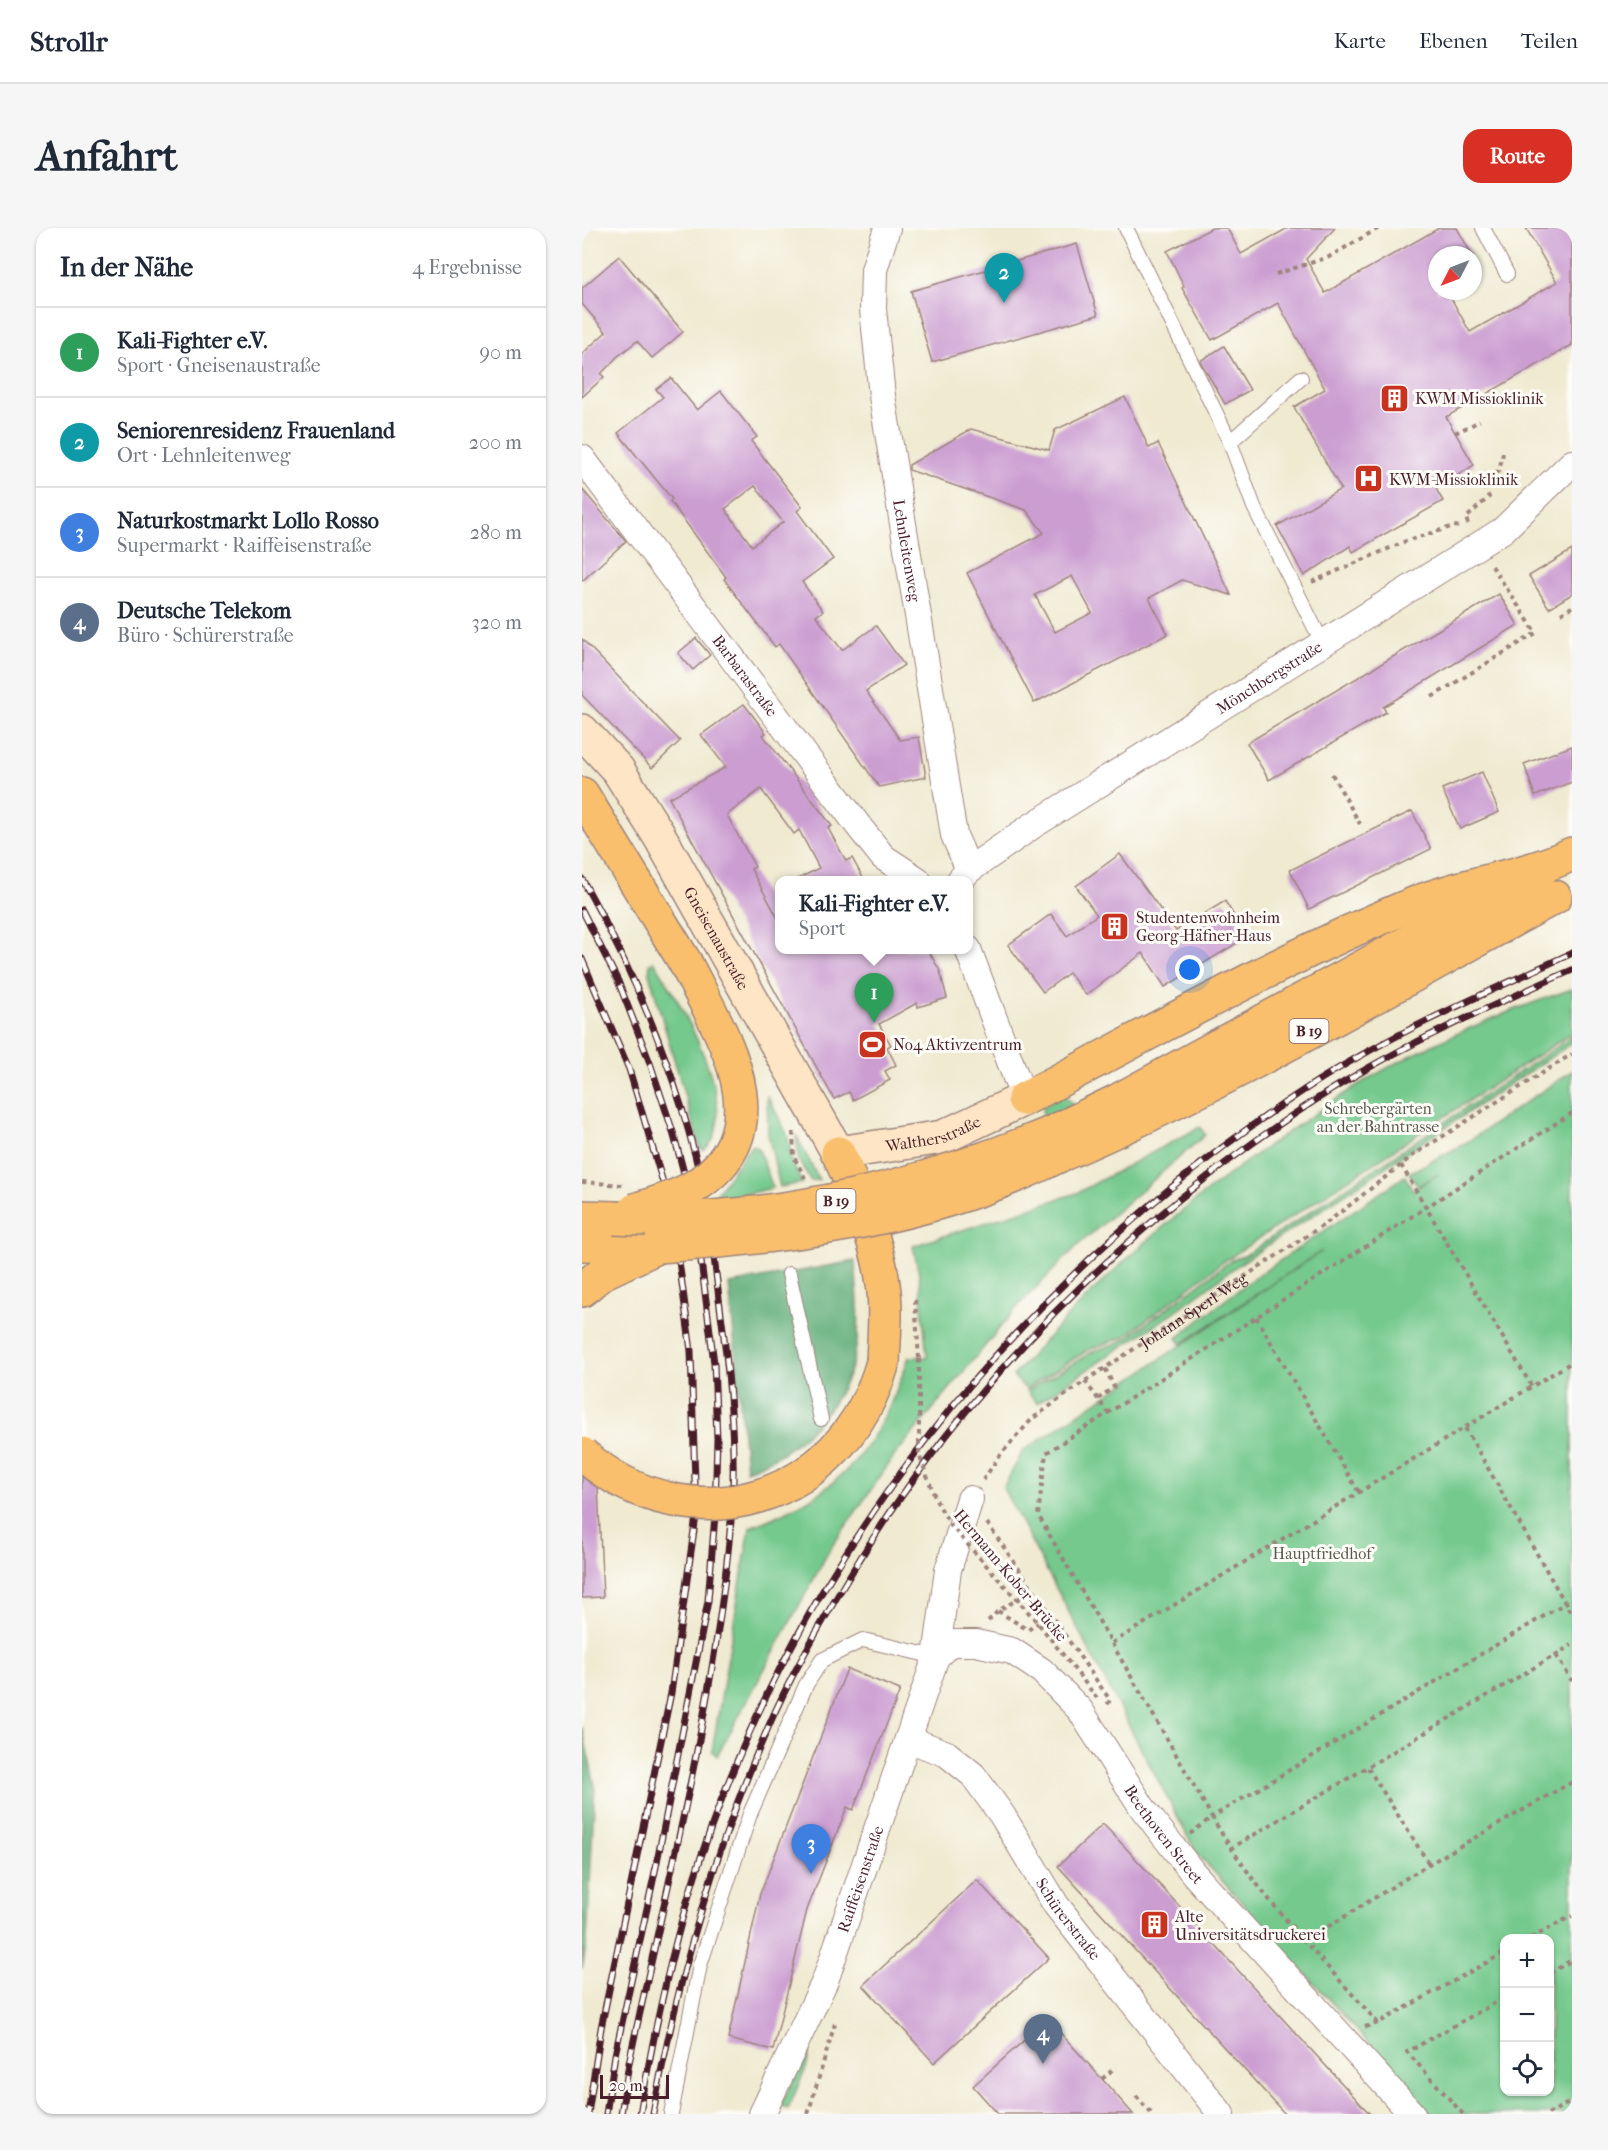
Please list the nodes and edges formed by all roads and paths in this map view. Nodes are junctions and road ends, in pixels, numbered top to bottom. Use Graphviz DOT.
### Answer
graph roads {
  1 [pos="887,228"];
  2 [pos="1126,228"];
  3 [pos="1379,228"];
  4 [pos="1483,228"];
  5 [pos="1276,274"];
  6 [pos="1507,274"];
  7 [pos="1301,378"];
  8 [pos="1480,420"];
  9 [pos="1455,433"];
  10 [pos="1230,442"];
  11 [pos="1503,453"];
  12 [pos="582,458"];
  13 [pos="1572,464"];
  14 [pos="1479,545"];
  15 [pos="1294,590"];
  16 [pos="1572,607"];
  17 [pos="1561,614"];
  18 [pos="1323,644"];
  19 [pos="1432,697"];
  20 [pos="582,731"];
  21 [pos="1332,774"];
  22 [pos="582,794"];
  23 [pos="1360,824"];
  24 [pos="1572,854"];
  25 [pos="964,875"];
  26 [pos="912,876"];
  27 [pos="1556,884"];
  28 [pos="971,954"];
  29 [pos="1572,1054"];
  30 [pos="1024,1099"];
  31 [pos="1572,1113"];
  32 [pos="796,1124"];
  33 [pos="1054,1145"];
  34 [pos="838,1153"];
  35 [pos="1401,1165"];
  36 [pos="582,1182"];
  37 [pos="810,1184"];
  38 [pos="631,1185"];
  39 [pos="1428,1208"];
  40 [pos="582,1217"];
  41 [pos="614,1218"];
  42 [pos="582,1244"];
  43 [pos="659,1246"];
  44 [pos="789,1274"];
  45 [pos="582,1290"];
  46 [pos="914,1293"];
  47 [pos="1256,1317"];
  48 [pos="1572,1362"];
  49 [pos="1105,1368"];
  50 [pos="1085,1381"];
  51 [pos="1532,1386"];
  52 [pos="1098,1399"];
  53 [pos="1108,1413"];
  54 [pos="820,1419"];
  55 [pos="1465,1428"];
  56 [pos="582,1454"];
  57 [pos="1358,1491"];
  58 [pos="970,1499"];
  59 [pos="1033,1590"];
  60 [pos="1572,1599"];
  61 [pos="1565,1603"];
  62 [pos="998,1611"];
  63 [pos="1572,1615"];
  64 [pos="1038,1623"];
  65 [pos="976,1643"];
  66 [pos="1112,1643"];
  67 [pos="1572,1645"];
  68 [pos="943,1650"];
  69 [pos="1556,1654"];
  70 [pos="1572,1681"];
  71 [pos="1096,1698"];
  72 [pos="1105,1710"];
  73 [pos="908,1739"];
  74 [pos="1368,1768"];
  75 [pos="1572,1782"];
  76 [pos="1212,1816"];
  77 [pos="1230,1848"];
  78 [pos="1429,1864"];
  79 [pos="1572,1916"];
  80 [pos="1538,1934"];
  81 [pos="1305,1941"];
  82 [pos="1500,1955"];
  83 [pos="1572,1960"];
  84 [pos="1554,1971"];
  85 [pos="820,1993"];
  86 [pos="1500,2000"];
  87 [pos="1112,2070"];
  88 [pos="1102,2079"];
  89 [pos="1136,2096"];
  90 [pos="1572,2101"];
  91 [pos="672,2114"];
  92 [pos="762,2114"];
  93 [pos="808,2114"];
  94 [pos="1152,2114"];
  95 [pos="1221,2114"];
  96 [pos="1412,2114"];
  97 [pos="1463,2114"];
  98 [pos="1548,2114"];
  1 -- 25 [label="street, Lehnleitenweg"];
  2 -- 10 [label="lane"];
  3 -- 5 [label="path"];
  4 -- 6 [label="lane"];
  7 -- 10 [label="lane"];
  8 -- 9 [label="path"];
  10 -- 15 [label="lane"];
  11 -- 15 [label="path"];
  12 -- 26 [label="street, Barbarastraße"];
  13 -- 14 [label="street, Mönchbergstraße"];
  14 -- 18 [label="street, Mönchbergstraße"];
  14 -- 19 [label="path"];
  15 -- 18 [label="lane"];
  16 -- 17 [label="path"];
  18 -- 25 [label="street, Mönchbergstraße"];
  20 -- 34 [label="street, Gneisenaustraße"];
  21 -- 23 [label="path"];
  22 -- 41 [label="main road, B 19, bridge"];
  24 -- 27 [label="main road, B 19"];
  27 -- 30 [label="main road"];
  27 -- 33 [label="main road, B 19"];
  28 -- 30 [label="street"];
  29 -- 35 [label="path, Johann-Sperl-Weg"];
  30 -- 34 [label="street, Waltherstraße"];
  31 -- 39 [label="path"];
  32 -- 37 [label="path"];
  33 -- 41 [label="main road, B 19, bridge"];
  33 -- 43 [label="main road, B 19, bridge"];
  34 -- 56 [label="main road, bridge"];
  35 -- 39 [label="path"];
  35 -- 49 [label="path, Johann-Sperl-Weg"];
  36 -- 38 [label="path, bridge"];
  39 -- 47 [label="path"];
  39 -- 51 [label="path"];
  40 -- 41 [label="main road, B 19"];
  42 -- 43 [label="main road, B 19"];
  43 -- 45 [label="main road"];
  44 -- 54 [label="lane"];
  46 -- 64 [label="path, Hermann-Kober-Brücke, bridge"];
  47 -- 53 [label="path"];
  47 -- 57 [label="path"];
  48 -- 51 [label="path"];
  49 -- 50 [label="path, Johann-Sperl-Weg"];
  49 -- 52 [label="path"];
  50 -- 52 [label="path"];
  50 -- 58 [label="path, Johann-Sperl-Weg"];
  51 -- 55 [label="path"];
  52 -- 53 [label="path"];
  53 -- 66 [label="path"];
  55 -- 57 [label="path"];
  55 -- 61 [label="path"];
  57 -- 66 [label="path"];
  58 -- 59 [label="path"];
  58 -- 68 [label="street"];
  59 -- 62 [label="path"];
  59 -- 72 [label="path"];
  60 -- 61 [label="path"];
  61 -- 63 [label="path"];
  61 -- 76 [label="path"];
  62 -- 64 [label="path"];
  62 -- 65 [label="path"];
  64 -- 71 [label="path, Hermann-Kober-Brücke, bridge"];
  65 -- 68 [label="street, Beethoven Street"];
  65 -- 96 [label="street, Beethoven Street"];
  66 -- 76 [label="path"];
  67 -- 69 [label="path"];
  68 -- 73 [label="street, Raiffeisenstraße"];
  68 -- 91 [label="lane"];
  69 -- 70 [label="path"];
  69 -- 74 [label="path"];
  73 -- 85 [label="street, Raiffeisenstraße"];
  73 -- 95 [label="street, Schürerstraße"];
  74 -- 77 [label="path"];
  74 -- 78 [label="path"];
  75 -- 78 [label="path"];
  76 -- 77 [label="path"];
  77 -- 81 [label="path"];
  78 -- 81 [label="path"];
  79 -- 80 [label="path"];
  81 -- 82 [label="path"];
  83 -- 84 [label="path"];
  85 -- 92 [label="street, Raiffeisenstraße"];
  85 -- 93 [label="path"];
  86 -- 97 [label="path"];
  87 -- 88 [label="path"];
  89 -- 94 [label="path"];
  90 -- 98 [label="path"];
}
